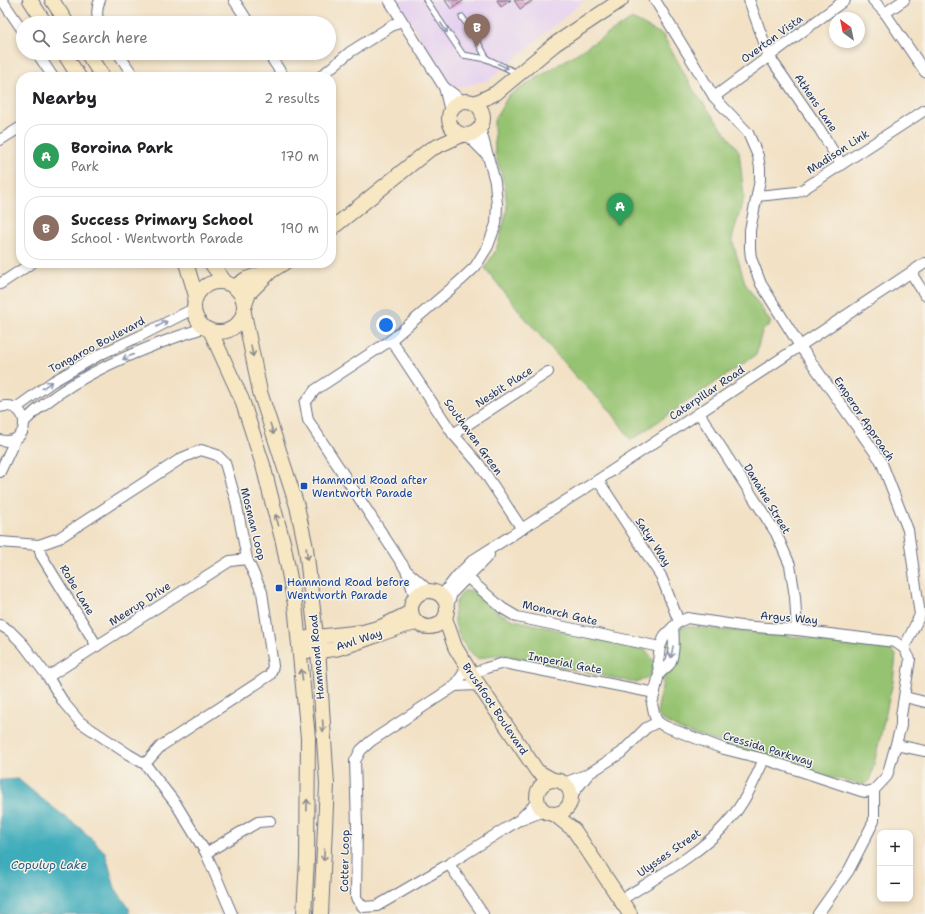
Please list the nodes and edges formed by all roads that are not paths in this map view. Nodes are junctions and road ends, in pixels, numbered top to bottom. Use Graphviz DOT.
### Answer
graph roads {
  1 [pos="2,0"];
  2 [pos="30,0"];
  3 [pos="52,0"];
  4 [pos="100,0"];
  5 [pos="234,0"];
  6 [pos="389,0"];
  7 [pos="426,0"];
  8 [pos="655,0"];
  9 [pos="749,0"];
  10 [pos="845,0"];
  11 [pos="873,0"];
  12 [pos="904,0"];
  13 [pos="616,1"];
  14 [pos="885,13"];
  15 [pos="40,16"];
  16 [pos="62,16"];
  17 [pos="97,16"];
  18 [pos="244,16"];
  19 [pos="462,16"];
  20 [pos="402,20"];
  21 [pos="16,21"];
  22 [pos="769,56"];
  23 [pos="488,59"];
  24 [pos="42,60"];
  25 [pos="68,60"];
  26 [pos="92,60"];
  27 [pos="123,60"];
  28 [pos="273,60"];
  29 [pos="50,72"];
  30 [pos="76,72"];
  31 [pos="100,72"];
  32 [pos="131,72"];
  33 [pos="281,72"];
  34 [pos="326,72"];
  35 [pos="925,72"];
  36 [pos="518,74"];
  37 [pos="444,87"];
  38 [pos="714,97"];
  39 [pos="925,110"];
  40 [pos="475,111"];
  41 [pos="449,116"];
  42 [pos="16,130"];
  43 [pos="465,135"];
  44 [pos="0,140"];
  45 [pos="429,150"];
  46 [pos="488,156"];
  47 [pos="841,164"];
  48 [pos="757,196"];
  49 [pos="336,225"];
  50 [pos="925,263"];
  51 [pos="24,268"];
  52 [pos="187,268"];
  53 [pos="216,268"];
  54 [pos="276,268"];
  55 [pos="271,271"];
  56 [pos="911,273"];
  57 [pos="0,284"];
  58 [pos="230,284"];
  59 [pos="925,295"];
  60 [pos="195,302"];
  61 [pos="245,309"];
  62 [pos="207,330"];
  63 [pos="391,340"];
  64 [pos="800,346"];
  65 [pos="548,372"];
  66 [pos="0,407"];
  67 [pos="16,408"];
  68 [pos="699,412"];
  69 [pos="24,422"];
  70 [pos="453,434"];
  71 [pos="0,440"];
  72 [pos="15,440"];
  73 [pos="0,472"];
  74 [pos="598,480"];
  75 [pos="522,529"];
  76 [pos="0,542"];
  77 [pos="502,542"];
  78 [pos="40,545"];
  79 [pos="247,559"];
  80 [pos="406,570"];
  81 [pos="467,577"];
  82 [pos="428,590"];
  83 [pos="415,597"];
  84 [pos="445,606"];
  85 [pos="419,620"];
  86 [pos="676,624"];
  87 [pos="0,625"];
  88 [pos="797,630"];
  89 [pos="317,643"];
  90 [pos="97,646"];
  91 [pos="299,646"];
  92 [pos="455,647"];
  93 [pos="660,647"];
  94 [pos="904,648"];
  95 [pos="469,670"];
  96 [pos="659,674"];
  97 [pos="48,677"];
  98 [pos="456,686"];
  99 [pos="480,687"];
  100 [pos="655,692"];
  101 [pos="904,697"];
  102 [pos="925,702"];
  103 [pos="901,716"];
  104 [pos="658,722"];
  105 [pos="896,745"];
  106 [pos="925,751"];
  107 [pos="764,759"];
  108 [pos="145,764"];
  109 [pos="537,771"];
  110 [pos="878,786"];
  111 [pos="564,791"];
  112 [pos="544,804"];
  113 [pos="270,821"];
  114 [pos="574,830"];
  115 [pos="206,853"];
  116 [pos="449,864"];
  117 [pos="621,900"];
  118 [pos="232,914"];
  119 [pos="304,914"];
  120 [pos="321,914"];
  121 [pos="483,914"];
  122 [pos="630,914"];
  123 [pos="819,914"];
  1 -- 21 [label="street"];
  2 -- 15 [label="main road"];
  3 -- 16 [label="main road"];
  4 -- 17 [label="street"];
  5 -- 18 [label="street"];
  6 -- 20 [label="street"];
  7 -- 23 [label="lane, one-way"];
  8 -- 38 [label="street, Emperor Approach"];
  9 -- 22 [label="street, Athens Lane"];
  10 -- 22 [label="street, Overton Vista"];
  11 -- 14 [label="street"];
  12 -- 14 [label="street"];
  13 -- 36 [label="main road"];
  14 -- 35 [label="street"];
  19 -- 23 [label="lane"];
  20 -- 34 [label="street"];
  20 -- 37 [label="street"];
  22 -- 38 [label="street, Overton Vista"];
  22 -- 47 [label="street, Athens Lane"];
  23 -- 36 [label="lane, one-way"];
  24 -- 29 [label="street"];
  25 -- 30 [label="main road"];
  26 -- 31 [label="main road"];
  27 -- 32 [label="street"];
  28 -- 33 [label="street"];
  36 -- 40 [label="main road"];
  37 -- 40 [label="street"];
  37 -- 41 [label="street"];
  38 -- 48 [label="street, Emperor Approach"];
  39 -- 47 [label="street, Madison Link"];
  40 -- 41 [label="main road"];
  40 -- 43 [label="main road"];
  40 -- 46 [label="street"];
  41 -- 43 [label="main road"];
  41 -- 45 [label="main road"];
  42 -- 44 [label="street"];
  43 -- 45 [label="main road"];
  43 -- 46 [label="street"];
  45 -- 49 [label="main road"];
  46 -- 63 [label="street"];
  47 -- 48 [label="street, Madison Link"];
  48 -- 64 [label="street, Emperor Approach"];
  50 -- 56 [label="street, Caterpillar Road"];
  51 -- 57 [label="street"];
  52 -- 60 [label="main road, Hammond Road"];
  53 -- 58 [label="main road, Hammond Road"];
  54 -- 55 [label="main road"];
  55 -- 58 [label="main road"];
  55 -- 61 [label="main road"];
  56 -- 59 [label="street"];
  56 -- 64 [label="street, Caterpillar Road"];
  58 -- 60 [label="main road"];
  58 -- 61 [label="main road, Hammond Road"];
  60 -- 62 [label="main road, Hammond Road"];
  67 -- 60 [label="street, Tongaroo Boulevard, one-way"];
  61 -- 62 [label="main road"];
  61 -- 89 [label="main road, Hammond Road, one-way"];
  62 -- 69 [label="street, one-way"];
  91 -- 62 [label="main road, Hammond Road, one-way"];
  63 -- 70 [label="street, Southaven Green"];
  63 -- 80 [label="street"];
  64 -- 68 [label="street, Caterpillar Road"];
  64 -- 94 [label="street, Emperor Approach"];
  65 -- 70 [label="street, Nesbit Place"];
  66 -- 67 [label="street"];
  67 -- 69 [label="street"];
  68 -- 74 [label="street, Caterpillar Road"];
  68 -- 88 [label="street, Danaine Street"];
  69 -- 72 [label="street"];
  70 -- 75 [label="street, Southaven Green"];
  71 -- 72 [label="street"];
  72 -- 73 [label="street"];
  74 -- 75 [label="street, Caterpillar Road"];
  74 -- 86 [label="street, Satyr Way"];
  75 -- 77 [label="street, Caterpillar Road"];
  76 -- 78 [label="street"];
  77 -- 81 [label="street, Caterpillar Road"];
  77 -- 84 [label="street, Caterpillar Road"];
  78 -- 79 [label="street, Mosman Loop"];
  78 -- 90 [label="street, Robe Lane"];
  79 -- 90 [label="street, Meerup Drive"];
  79 -- 108 [label="street, Mosman Loop"];
  80 -- 82 [label="street"];
  80 -- 83 [label="street"];
  81 -- 84 [label="street, Caterpillar Road"];
  81 -- 93 [label="street, Monarch Gate"];
  82 -- 83 [label="main road"];
  82 -- 84 [label="main road"];
  83 -- 85 [label="main road"];
  84 -- 85 [label="main road"];
  84 -- 92 [label="main road, Brushfoot Boulevard"];
  85 -- 89 [label="main road, Awl Way"];
  85 -- 92 [label="main road, Brushfoot Boulevard"];
  86 -- 88 [label="street, Argus Way"];
  86 -- 93 [label="street"];
  86 -- 96 [label="street, one-way"];
  87 -- 97 [label="street"];
  88 -- 94 [label="street, Argus Way"];
  89 -- 91 [label="main road, Awl Way"];
  89 -- 120 [label="main road, Hammond Road, one-way"];
  90 -- 97 [label="street, Meerup Drive"];
  119 -- 91 [label="main road, Hammond Road, one-way"];
  92 -- 95 [label="main road, Brushfoot Boulevard"];
  93 -- 96 [label="street"];
  94 -- 101 [label="street"];
  95 -- 98 [label="street"];
  95 -- 99 [label="main road, Brushfoot Boulevard"];
  95 -- 100 [label="street, Imperial Gate"];
  96 -- 100 [label="street"];
  97 -- 108 [label="street"];
  98 -- 99 [label="street"];
  98 -- 116 [label="street, Cotter Loop"];
  99 -- 109 [label="main road, Brushfoot Boulevard"];
  100 -- 104 [label="street"];
  101 -- 102 [label="street"];
  101 -- 103 [label="street"];
  103 -- 105 [label="street"];
  103 -- 110 [label="street"];
  104 -- 107 [label="street, Cressida Parkway"];
  104 -- 111 [label="street"];
  105 -- 106 [label="street"];
  105 -- 110 [label="street"];
  107 -- 110 [label="street, Cressida Parkway"];
  107 -- 117 [label="street, Ulysses Street"];
  108 -- 115 [label="street"];
  109 -- 111 [label="main road, Brushfoot Boulevard"];
  109 -- 112 [label="main road"];
  110 -- 123 [label="street"];
  111 -- 112 [label="main road"];
  111 -- 112 [label="main road"];
  111 -- 114 [label="main road"];
  112 -- 114 [label="main road"];
  112 -- 116 [label="street, Cotter Loop"];
  113 -- 115 [label="street"];
  114 -- 117 [label="main road"];
  115 -- 118 [label="street"];
  116 -- 121 [label="street"];
  117 -- 122 [label="main road"];
}
